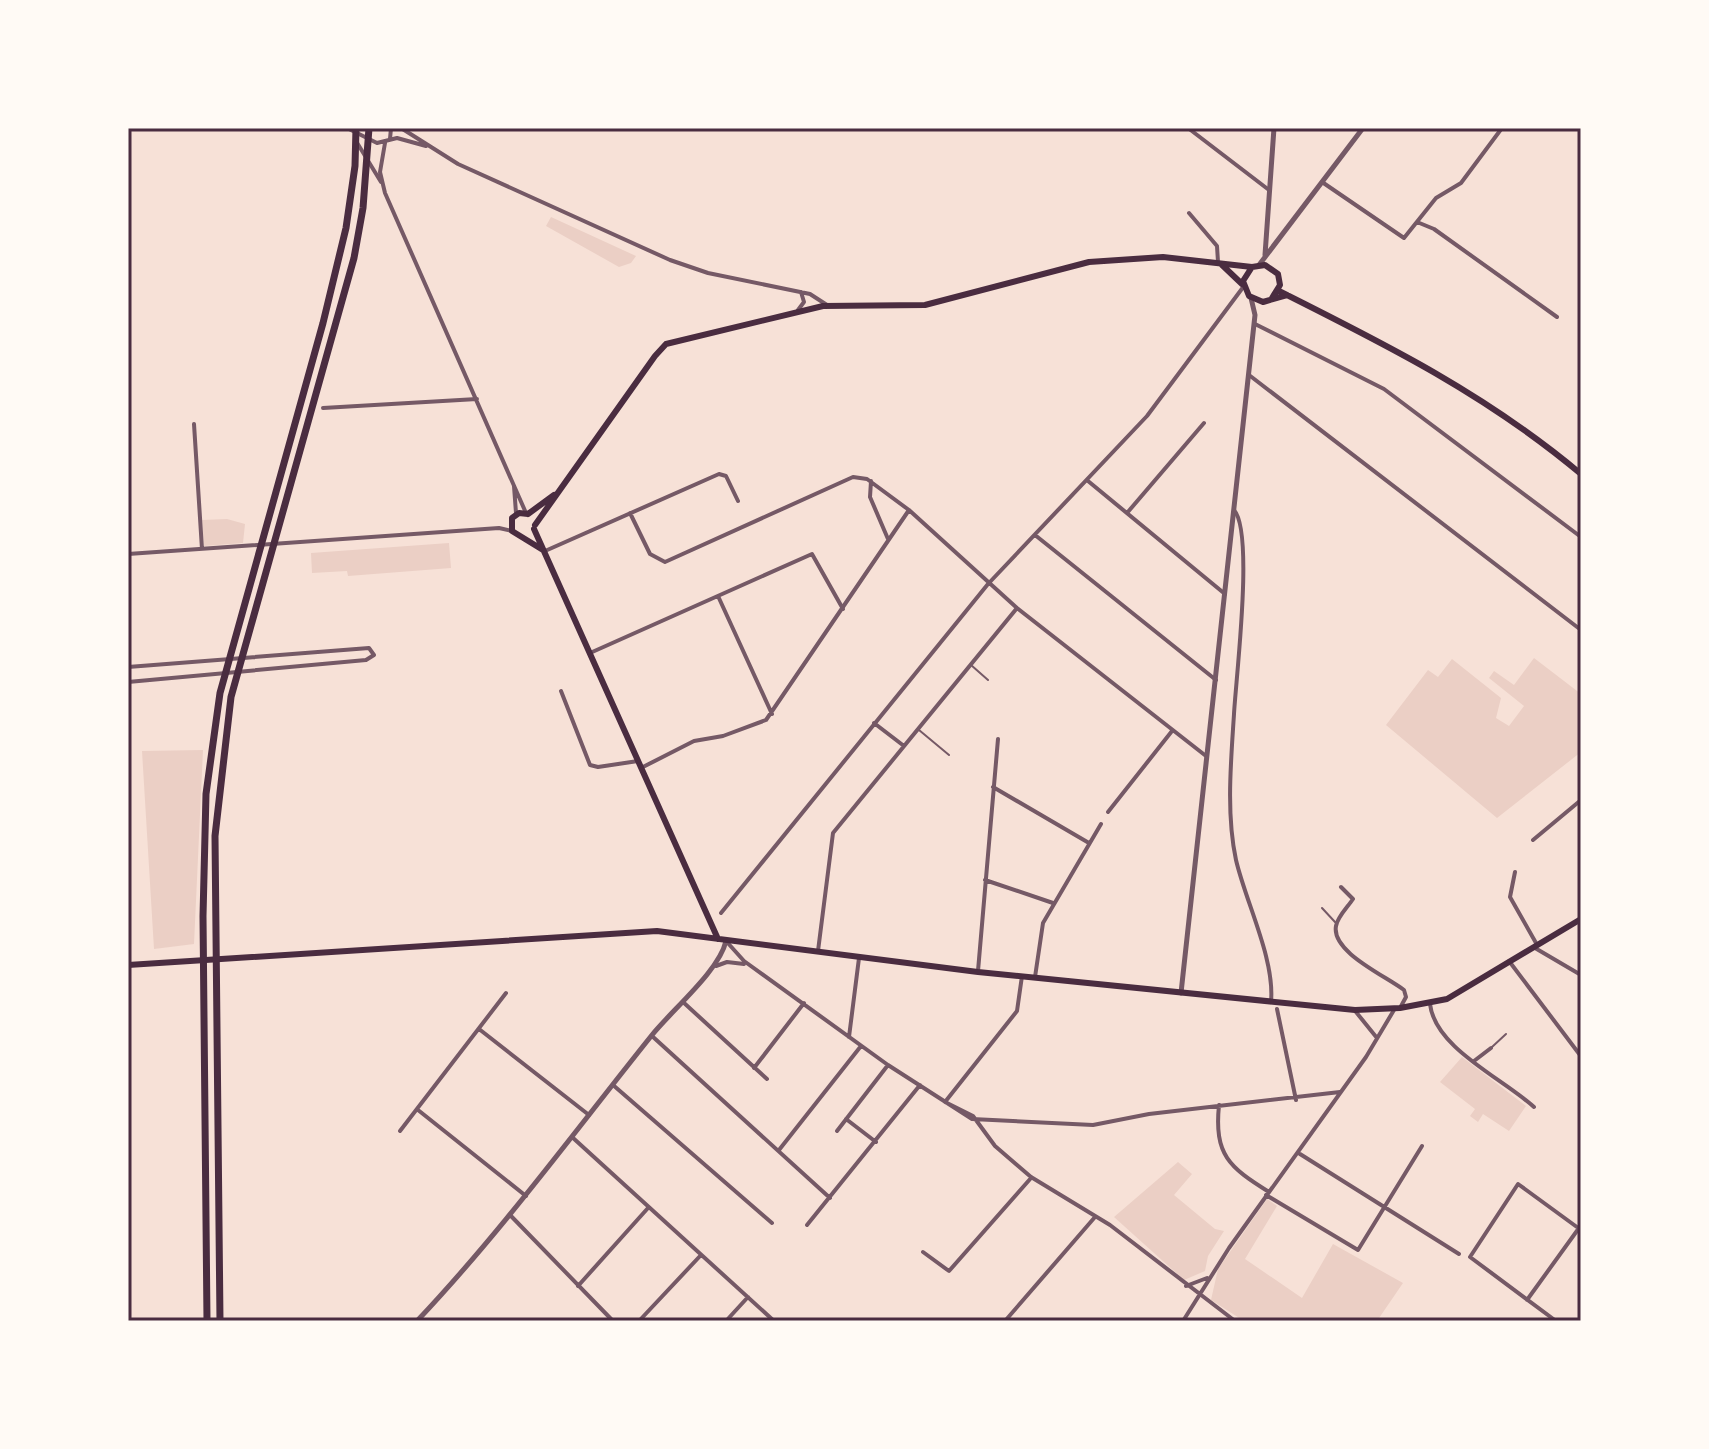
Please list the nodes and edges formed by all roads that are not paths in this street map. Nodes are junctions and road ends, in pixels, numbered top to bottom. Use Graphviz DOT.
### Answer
graph roads {
  1 [pos="369,128"];
  2 [pos="391,128"];
  3 [pos="401,128"];
  4 [pos="1188,128"];
  5 [pos="1274,128"];
  6 [pos="1363,128"];
  7 [pos="1502,128"];
  8 [pos="350,129"];
  9 [pos="409,130"];
  10 [pos="390,139"];
  11 [pos="403,139"];
  12 [pos="385,143"];
  13 [pos="432,148"];
  14 [pos="1322,182"];
  15 [pos="382,184"];
  16 [pos="1269,190"];
  17 [pos="1189,213"];
  18 [pos="1417,222"];
  19 [pos="1218,262"];
  20 [pos="1260,263"];
  21 [pos="1244,286"];
  22 [pos="1279,291"];
  23 [pos="801,292"];
  24 [pos="1287,295"];
  25 [pos="815,297"];
  26 [pos="1251,298"];
  27 [pos="1272,298"];
  28 [pos="1263,302"];
  29 [pos="827,305"];
  30 [pos="816,307"];
  31 [pos="797,312"];
  32 [pos="1255,315"];
  33 [pos="1557,317"];
  34 [pos="1255,324"];
  35 [pos="1249,375"];
  36 [pos="478,399"];
  37 [pos="323,408"];
  38 [pos="1204,423"];
  39 [pos="194,424"];
  40 [pos="1581,474"];
  41 [pos="513,480"];
  42 [pos="871,481"];
  43 [pos="1088,481"];
  44 [pos="557,494"];
  45 [pos="738,501"];
  46 [pos="909,510"];
  47 [pos="1234,510"];
  48 [pos="630,513"];
  49 [pos="1127,513"];
  50 [pos="527,514"];
  51 [pos="514,516"];
  52 [pos="535,527"];
  53 [pos="499,528"];
  54 [pos="512,531"];
  55 [pos="1035,535"];
  56 [pos="522,537"];
  57 [pos="1581,537"];
  58 [pos="888,540"];
  59 [pos="202,549"];
  60 [pos="545,552"];
  61 [pos="128,554"];
  62 [pos="988,584"];
  63 [pos="1226,595"];
  64 [pos="718,596"];
  65 [pos="1017,608"];
  66 [pos="843,609"];
  67 [pos="1581,630"];
  68 [pos="590,653"];
  69 [pos="971,665"];
  70 [pos="128,667"];
  71 [pos="988,680"];
  72 [pos="1216,680"];
  73 [pos="128,682"];
  74 [pos="561,691"];
  75 [pos="772,714"];
  76 [pos="874,723"];
  77 [pos="918,729"];
  78 [pos="1172,731"];
  79 [pos="998,739"];
  80 [pos="905,746"];
  81 [pos="949,755"];
  82 [pos="1206,756"];
  83 [pos="639,765"];
  84 [pos="993,787"];
  85 [pos="1581,800"];
  86 [pos="1108,812"];
  87 [pos="1101,824"];
  88 [pos="1533,840"];
  89 [pos="1089,843"];
  90 [pos="1515,872"];
  91 [pos="985,880"];
  92 [pos="1341,887"];
  93 [pos="1053,903"];
  94 [pos="1322,908"];
  95 [pos="721,913"];
  96 [pos="1581,919"];
  97 [pos="1337,923"];
  98 [pos="722,940"];
  99 [pos="741,944"];
  100 [pos="1534,944"];
  101 [pos="818,953"];
  102 [pos="735,954"];
  103 [pos="859,958"];
  104 [pos="1509,961"];
  105 [pos="128,965"];
  106 [pos="750,965"];
  107 [pos="716,966"];
  108 [pos="978,972"];
  109 [pos="1581,975"];
  110 [pos="1022,976"];
  111 [pos="1035,977"];
  112 [pos="506,993"];
  113 [pos="1181,993"];
  114 [pos="681,1001"];
  115 [pos="1271,1002"];
  116 [pos="804,1003"];
  117 [pos="1430,1004"];
  118 [pos="1398,1008"];
  119 [pos="1277,1009"];
  120 [pos="1355,1010"];
  121 [pos="479,1029"];
  122 [pos="1506,1034"];
  123 [pos="652,1036"];
  124 [pos="849,1037"];
  125 [pos="1377,1038"];
  126 [pos="861,1046"];
  127 [pos="1491,1048"];
  128 [pos="1580,1055"];
  129 [pos="1474,1061"];
  130 [pos="888,1065"];
  131 [pos="754,1068"];
  132 [pos="767,1079"];
  133 [pos="613,1085"];
  134 [pos="920,1085"];
  135 [pos="1340,1092"];
  136 [pos="1296,1100"];
  137 [pos="945,1102"];
  138 [pos="1219,1105"];
  139 [pos="1534,1107"];
  140 [pos="418,1110"];
  141 [pos="589,1115"];
  142 [pos="846,1119"];
  143 [pos="978,1120"];
  144 [pos="400,1131"];
  145 [pos="837,1131"];
  146 [pos="572,1137"];
  147 [pos="876,1142"];
  148 [pos="1422,1146"];
  149 [pos="779,1150"];
  150 [pos="1300,1154"];
  151 [pos="1031,1177"];
  152 [pos="1268,1193"];
  153 [pos="526,1196"];
  154 [pos="830,1198"];
  155 [pos="1384,1207"];
  156 [pos="648,1208"];
  157 [pos="511,1216"];
  158 [pos="1095,1217"];
  159 [pos="772,1223"];
  160 [pos="807,1225"];
  161 [pos="1580,1229"];
  162 [pos="923,1252"];
  163 [pos="1459,1254"];
  164 [pos="701,1255"];
  165 [pos="1209,1277"];
  166 [pos="578,1286"];
  167 [pos="1186,1286"];
  168 [pos="1200,1296"];
  169 [pos="748,1297"];
  170 [pos="1527,1300"];
  171 [pos="207,1321"];
  172 [pos="220,1321"];
  173 [pos="417,1321"];
  174 [pos="613,1321"];
  175 [pos="639,1321"];
  176 [pos="726,1321"];
  177 [pos="774,1321"];
  178 [pos="1005,1321"];
  179 [pos="1183,1321"];
  180 [pos="1235,1321"];
  181 [pos="1556,1321"];
  1 -- 172 [label="highway"];
  2 -- 10 [label="street"];
  3 -- 9 [label="street"];
  4 -- 16 [label="street"];
  5 -- 16 [label="street"];
  6 -- 14 [label="street"];
  7 -- 18 [label="street"];
  8 -- 12 [label="street"];
  8 -- 15 [label="street"];
  8 -- 171 [label="highway"];
  9 -- 11 [label="street"];
  9 -- 13 [label="street"];
  10 -- 11 [label="street"];
  10 -- 12 [label="street"];
  11 -- 13 [label="street"];
  12 -- 15 [label="street"];
  13 -- 23 [label="street"];
  14 -- 18 [label="street"];
  14 -- 20 [label="street"];
  15 -- 36 [label="street"];
  16 -- 20 [label="street"];
  17 -- 19 [label="street"];
  18 -- 33 [label="street"];
  19 -- 20 [label="main road"];
  19 -- 21 [label="main road"];
  19 -- 29 [label="main road"];
  20 -- 21 [label="main road"];
  20 -- 22 [label="main road"];
  21 -- 26 [label="main road"];
  21 -- 43 [label="street"];
  22 -- 24 [label="main road"];
  22 -- 27 [label="main road"];
  23 -- 25 [label="street"];
  23 -- 30 [label="street"];
  23 -- 31 [label="street"];
  24 -- 27 [label="main road"];
  24 -- 40 [label="main road"];
  25 -- 29 [label="street"];
  25 -- 30 [label="street"];
  26 -- 28 [label="main road"];
  26 -- 32 [label="street"];
  27 -- 28 [label="main road"];
  28 -- 32 [label="street"];
  29 -- 30 [label="main road"];
  30 -- 31 [label="main road"];
  31 -- 44 [label="main road"];
  32 -- 34 [label="street"];
  34 -- 35 [label="street"];
  34 -- 57 [label="street"];
  35 -- 47 [label="street"];
  35 -- 67 [label="street"];
  36 -- 37 [label="street"];
  36 -- 41 [label="street"];
  38 -- 49 [label="street"];
  39 -- 59 [label="street"];
  41 -- 50 [label="street"];
  41 -- 51 [label="street"];
  42 -- 46 [label="street"];
  42 -- 48 [label="street"];
  42 -- 58 [label="street"];
  43 -- 49 [label="street"];
  43 -- 55 [label="street"];
  44 -- 50 [label="main road"];
  44 -- 52 [label="main road"];
  45 -- 48 [label="street"];
  46 -- 58 [label="street"];
  46 -- 62 [label="street"];
  47 -- 63 [label="street"];
  47 -- 115 [label="street"];
  48 -- 60 [label="street"];
  49 -- 63 [label="street"];
  50 -- 51 [label="main road"];
  50 -- 52 [label="main road"];
  51 -- 53 [label="street"];
  51 -- 54 [label="main road"];
  52 -- 56 [label="main road"];
  52 -- 60 [label="main road"];
  53 -- 54 [label="street"];
  53 -- 59 [label="street"];
  54 -- 56 [label="main road"];
  55 -- 62 [label="street"];
  55 -- 72 [label="street"];
  56 -- 60 [label="main road"];
  58 -- 66 [label="street"];
  59 -- 61 [label="street"];
  60 -- 68 [label="main road"];
  62 -- 65 [label="street"];
  62 -- 76 [label="street"];
  63 -- 72 [label="street"];
  64 -- 66 [label="street"];
  64 -- 68 [label="street"];
  64 -- 75 [label="street"];
  65 -- 69 [label="street"];
  65 -- 78 [label="street"];
  66 -- 75 [label="street"];
  68 -- 83 [label="main road"];
  69 -- 71 [label="lane"];
  69 -- 77 [label="street"];
  70 -- 73 [label="street"];
  72 -- 82 [label="street"];
  74 -- 83 [label="street"];
  75 -- 83 [label="street"];
  76 -- 80 [label="street"];
  76 -- 95 [label="street"];
  77 -- 80 [label="street"];
  77 -- 81 [label="lane"];
  78 -- 82 [label="street"];
  78 -- 86 [label="street"];
  79 -- 84 [label="street"];
  80 -- 101 [label="street"];
  82 -- 113 [label="street"];
  83 -- 98 [label="main road"];
  84 -- 89 [label="street"];
  84 -- 91 [label="street"];
  85 -- 88 [label="street"];
  87 -- 89 [label="street"];
  89 -- 93 [label="street"];
  90 -- 100 [label="street"];
  91 -- 93 [label="street"];
  91 -- 108 [label="street"];
  92 -- 97 [label="street"];
  93 -- 111 [label="street"];
  94 -- 97 [label="lane"];
  96 -- 100 [label="main road"];
  97 -- 118 [label="street"];
  98 -- 99 [label="main road"];
  98 -- 102 [label="street"];
  98 -- 105 [label="main road"];
  98 -- 107 [label="street"];
  99 -- 101 [label="main road"];
  99 -- 102 [label="street"];
  100 -- 104 [label="main road"];
  100 -- 109 [label="street"];
  101 -- 103 [label="main road"];
  102 -- 106 [label="street"];
  103 -- 108 [label="main road"];
  103 -- 124 [label="street"];
  104 -- 117 [label="main road"];
  104 -- 128 [label="street"];
  106 -- 107 [label="street"];
  106 -- 116 [label="street"];
  107 -- 114 [label="street"];
  108 -- 110 [label="main road"];
  110 -- 111 [label="main road"];
  110 -- 137 [label="street"];
  111 -- 113 [label="main road"];
  112 -- 121 [label="street"];
  113 -- 115 [label="main road"];
  114 -- 123 [label="street"];
  114 -- 131 [label="street"];
  115 -- 120 [label="main road"];
  116 -- 124 [label="street"];
  116 -- 131 [label="street"];
  117 -- 118 [label="main road"];
  117 -- 129 [label="street"];
  118 -- 120 [label="main road"];
  118 -- 125 [label="street"];
  119 -- 136 [label="street"];
  120 -- 125 [label="street"];
  121 -- 140 [label="street"];
  121 -- 141 [label="street"];
  122 -- 127 [label="lane"];
  123 -- 133 [label="street"];
  123 -- 149 [label="street"];
  124 -- 126 [label="street"];
  125 -- 135 [label="street"];
  126 -- 130 [label="street"];
  126 -- 149 [label="street"];
  127 -- 129 [label="street"];
  129 -- 139 [label="street"];
  130 -- 134 [label="street"];
  130 -- 142 [label="street"];
  131 -- 132 [label="street"];
  133 -- 141 [label="street"];
  133 -- 159 [label="street"];
  134 -- 137 [label="street"];
  134 -- 147 [label="street"];
  135 -- 136 [label="street"];
  135 -- 150 [label="street"];
  136 -- 138 [label="street"];
  137 -- 143 [label="street"];
  138 -- 143 [label="street"];
  138 -- 152 [label="street"];
  140 -- 144 [label="street"];
  140 -- 153 [label="street"];
  141 -- 146 [label="street"];
  142 -- 145 [label="street"];
  142 -- 147 [label="street"];
  143 -- 151 [label="street"];
  146 -- 153 [label="street"];
  146 -- 156 [label="street"];
  147 -- 154 [label="street"];
  148 -- 155 [label="street"];
  149 -- 154 [label="street"];
  150 -- 152 [label="street"];
  150 -- 155 [label="street"];
  151 -- 158 [label="street"];
  151 -- 162 [label="street"];
  152 -- 155 [label="street"];
  152 -- 165 [label="street"];
  153 -- 157 [label="street"];
  154 -- 160 [label="street"];
  155 -- 163 [label="street"];
  156 -- 164 [label="street"];
  156 -- 166 [label="street"];
  157 -- 166 [label="street"];
  157 -- 173 [label="street"];
  158 -- 167 [label="street"];
  158 -- 178 [label="street"];
  161 -- 170 [label="street"];
  161 -- 170 [label="street"];
  164 -- 169 [label="street"];
  164 -- 175 [label="street"];
  165 -- 167 [label="street"];
  165 -- 168 [label="street"];
  166 -- 174 [label="street"];
  167 -- 168 [label="street"];
  168 -- 179 [label="street"];
  168 -- 180 [label="street"];
  169 -- 176 [label="street"];
  169 -- 177 [label="street"];
  170 -- 181 [label="street"];
}
